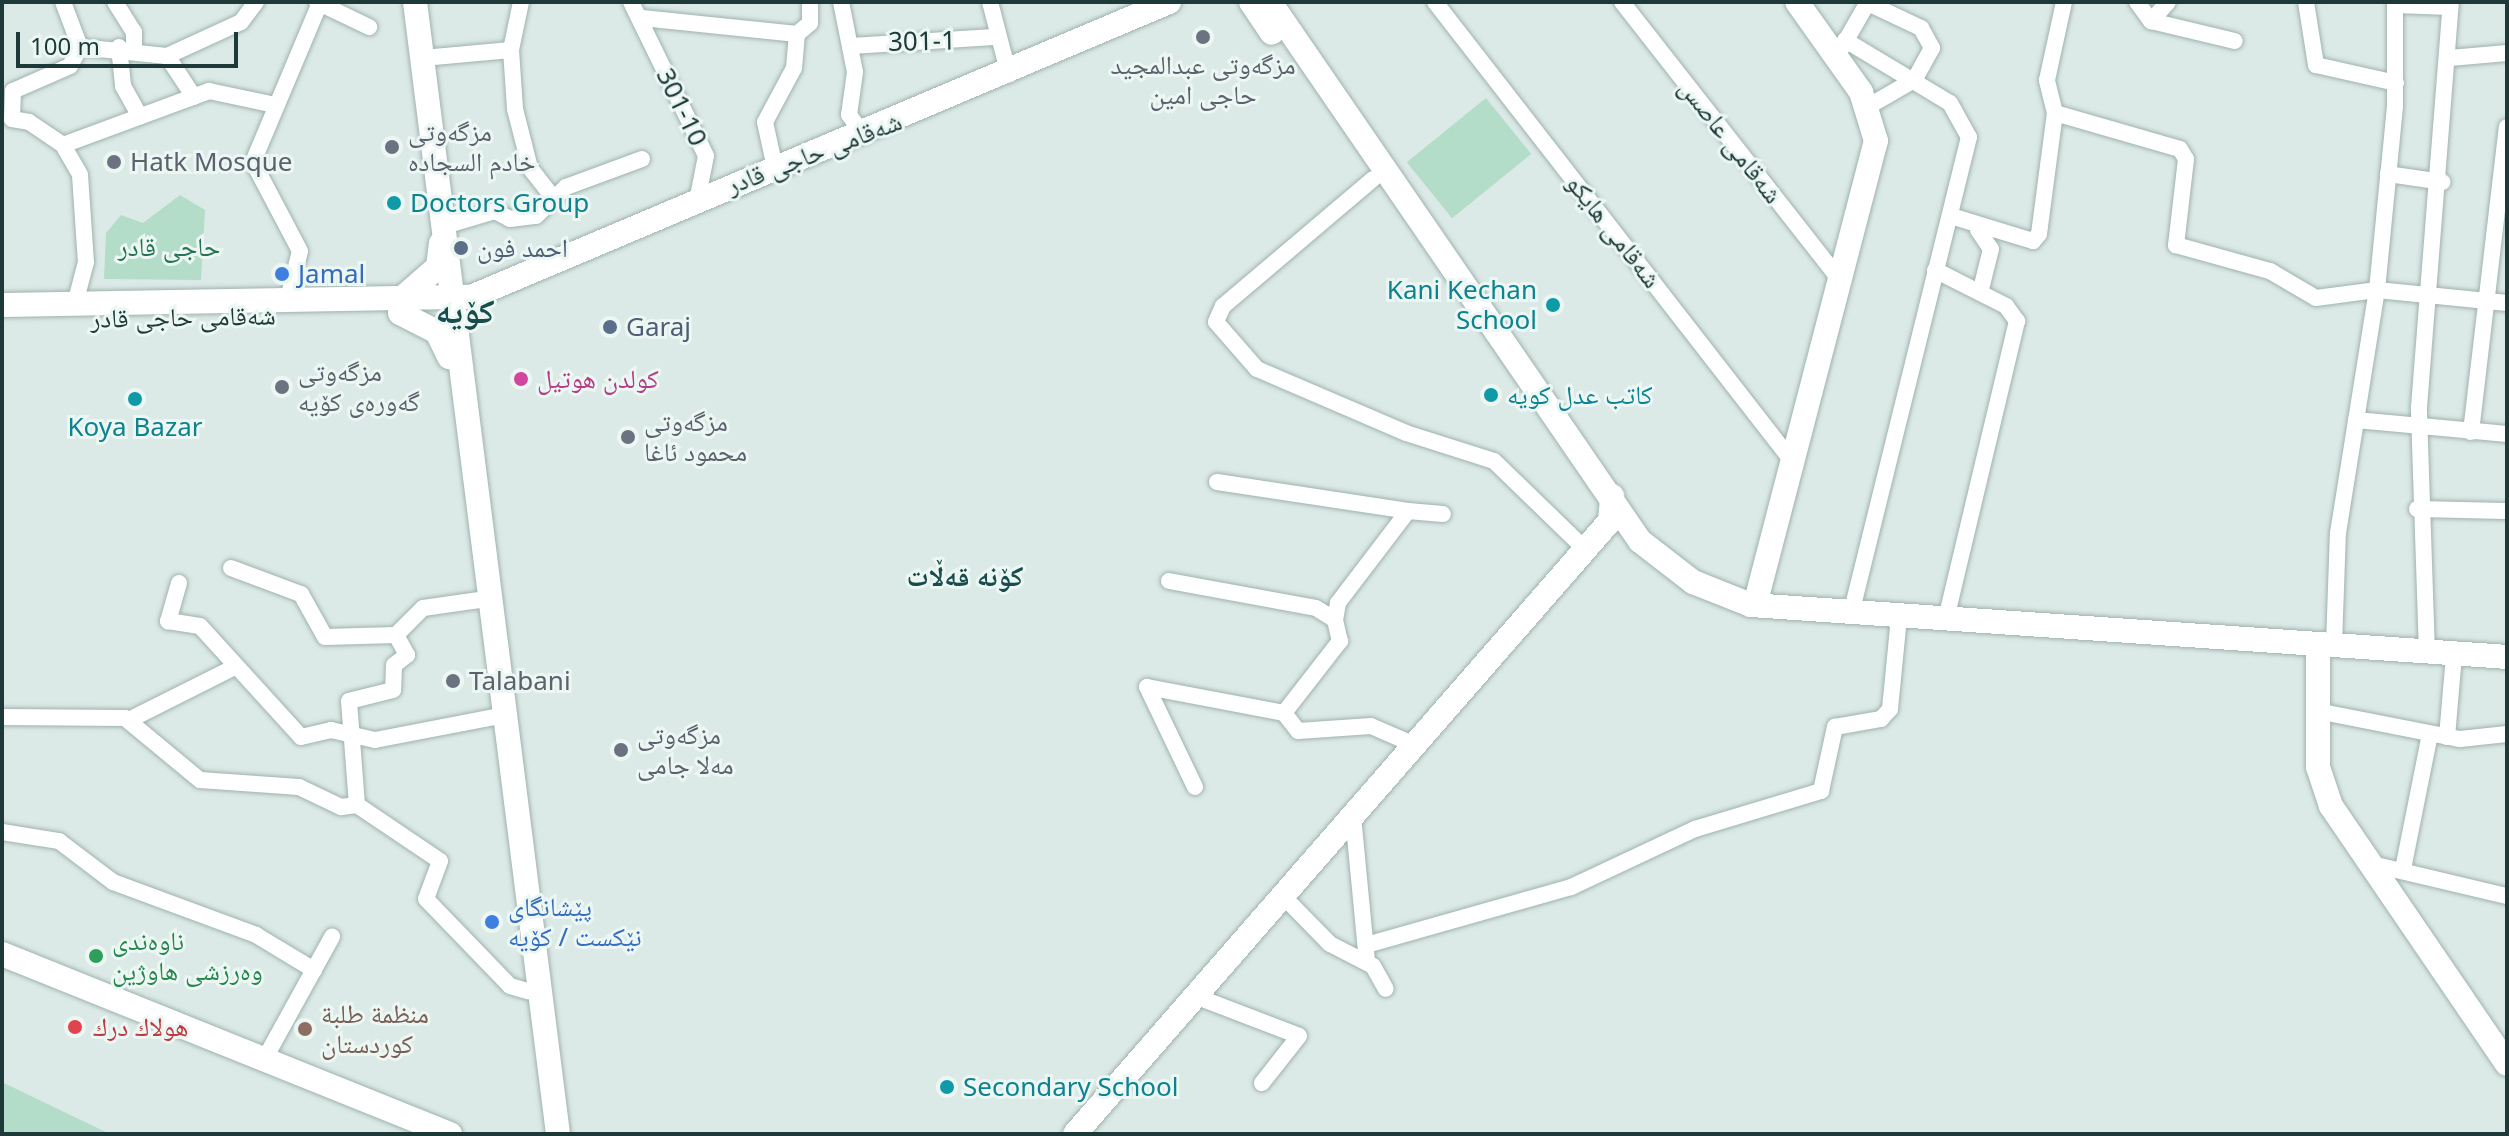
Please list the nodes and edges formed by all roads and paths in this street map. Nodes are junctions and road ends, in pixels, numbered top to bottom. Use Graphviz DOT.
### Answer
graph roads {
  1 [pos="63,2"];
  2 [pos="115,2"];
  3 [pos="256,2"];
  4 [pos="415,2"];
  5 [pos="521,2"];
  6 [pos="631,2"];
  7 [pos="810,2"];
  8 [pos="841,2"];
  9 [pos="990,2"];
  10 [pos="1169,2"];
  11 [pos="1251,2"];
  12 [pos="1270,2"];
  13 [pos="1435,2"];
  14 [pos="1622,2"];
  15 [pos="1797,2"];
  16 [pos="1868,2"];
  17 [pos="2064,2"];
  18 [pos="2137,2"];
  19 [pos="2168,2"];
  20 [pos="2306,2"];
  21 [pos="2395,3"];
  22 [pos="318,4"];
  23 [pos="2451,5"];
  24 [pos="642,18"];
  25 [pos="2151,21"];
  26 [pos="369,27"];
  27 [pos="797,34"];
  28 [pos="994,37"];
  29 [pos="2235,41"];
  30 [pos="851,46"];
  31 [pos="80,47"];
  32 [pos="126,48"];
  33 [pos="1840,49"];
  34 [pos="511,50"];
  35 [pos="2507,53"];
  36 [pos="167,56"];
  37 [pos="423,58"];
  38 [pos="2450,58"];
  39 [pos="1009,75"];
  40 [pos="1914,80"];
  41 [pos="2396,83"];
  42 [pos="194,97"];
  43 [pos="275,105"];
  44 [pos="1869,106"];
  45 [pos="2055,113"];
  46 [pos="140,117"];
  47 [pos="5,124"];
  48 [pos="2507,127"];
  49 [pos="865,136"];
  50 [pos="63,145"];
  51 [pos="642,159"];
  52 [pos="775,168"];
  53 [pos="2388,174"];
  54 [pos="1373,179"];
  55 [pos="2442,182"];
  56 [pos="698,196"];
  57 [pos="553,197"];
  58 [pos="1951,216"];
  59 [pos="441,227"];
  60 [pos="1978,230"];
  61 [pos="1935,270"];
  62 [pos="1839,279"];
  63 [pos="2377,290"];
  64 [pos="1980,293"];
  65 [pos="2430,296"];
  66 [pos="456,298"];
  67 [pos="288,299"];
  68 [pos="2486,299"];
  69 [pos="2507,303"];
  70 [pos="75,304"];
  71 [pos="2,305"];
  72 [pos="400,306"];
  73 [pos="2,320"];
  74 [pos="449,357"];
  75 [pos="2356,420"];
  76 [pos="2418,427"];
  77 [pos="2471,432"];
  78 [pos="2507,434"];
  79 [pos="1792,461"];
  80 [pos="1217,482"];
  81 [pos="2417,509"];
  82 [pos="1408,511"];
  83 [pos="2507,511"];
  84 [pos="1443,514"];
  85 [pos="1608,527"];
  86 [pos="231,568"];
  87 [pos="1169,581"];
  88 [pos="179,583"];
  89 [pos="479,600"];
  90 [pos="1753,605"];
  91 [pos="1852,611"];
  92 [pos="1899,617"];
  93 [pos="1335,620"];
  94 [pos="1946,620"];
  95 [pos="396,635"];
  96 [pos="2326,645"];
  97 [pos="2427,654"];
  98 [pos="2454,655"];
  99 [pos="2507,657"];
  100 [pos="235,667"];
  101 [pos="2317,711"];
  102 [pos="1284,713"];
  103 [pos="2,717"];
  104 [pos="494,717"];
  105 [pos="129,720"];
  106 [pos="2430,734"];
  107 [pos="2507,734"];
  108 [pos="2447,737"];
  109 [pos="354,738"];
  110 [pos="1415,745"];
  111 [pos="1195,787"];
  112 [pos="357,805"];
  113 [pos="1353,816"];
  114 [pos="2,832"];
  115 [pos="2367,863"];
  116 [pos="2403,869"];
  117 [pos="1283,896"];
  118 [pos="2507,896"];
  119 [pos="332,937"];
  120 [pos="2,954"];
  121 [pos="1366,954"];
  122 [pos="314,970"];
  123 [pos="1386,989"];
  124 [pos="528,991"];
  125 [pos="1195,996"];
  126 [pos="264,1060"];
  127 [pos="2507,1064"];
  128 [pos="1262,1083"];
  129 [pos="450,1134"];
  130 [pos="551,1134"];
  131 [pos="558,1134"];
  132 [pos="1075,1134"];
  1 -- 31 [label="street"];
  2 -- 32 [label="street"];
  3 -- 36 [label="street"];
  4 -- 37 [label="street"];
  5 -- 34 [label="street"];
  6 -- 24 [label="street, 301-10"];
  7 -- 27 [label="street"];
  8 -- 30 [label="street"];
  9 -- 28 [label="street"];
  10 -- 39 [label="street, شەقامی حاجی قادر"];
  11 -- 54 [label="street"];
  12 -- 85 [label="street"];
  13 -- 79 [label="street, شه‌قامی هایكو"];
  14 -- 62 [label="street, شه‌قامی عاصس"];
  15 -- 33 [label="street"];
  16 -- 33 [label="street"];
  16 -- 40 [label="street"];
  17 -- 45 [label="street"];
  18 -- 25 [label="street"];
  19 -- 25 [label="street"];
  20 -- 41 [label="street"];
  21 -- 23 [label="street"];
  21 -- 41 [label="street"];
  22 -- 26 [label="street"];
  22 -- 43 [label="street"];
  23 -- 38 [label="street"];
  24 -- 27 [label="street"];
  24 -- 56 [label="street, 301-10"];
  25 -- 29 [label="street"];
  27 -- 52 [label="street"];
  28 -- 30 [label="street, 301-1"];
  28 -- 39 [label="street"];
  30 -- 49 [label="street"];
  31 -- 32 [label="street"];
  31 -- 47 [label="street"];
  32 -- 36 [label="street"];
  32 -- 46 [label="street"];
  33 -- 40 [label="street"];
  33 -- 44 [label="street"];
  34 -- 37 [label="street"];
  34 -- 57 [label="street"];
  35 -- 38 [label="street"];
  36 -- 42 [label="street"];
  37 -- 59 [label="street"];
  38 -- 55 [label="street"];
  39 -- 49 [label="street, شەقامی حاجی قادر"];
  40 -- 44 [label="street"];
  40 -- 58 [label="street"];
  41 -- 53 [label="street"];
  42 -- 43 [label="street"];
  42 -- 46 [label="street"];
  43 -- 67 [label="street"];
  44 -- 62 [label="street"];
  45 -- 60 [label="street"];
  45 -- 63 [label="street"];
  46 -- 50 [label="street"];
  47 -- 50 [label="street"];
  48 -- 68 [label="street"];
  49 -- 52 [label="street, شەقامی حاجی قادر"];
  50 -- 70 [label="street"];
  51 -- 57 [label="street"];
  52 -- 56 [label="street, شەقامی حاجی قادر"];
  53 -- 55 [label="street"];
  53 -- 63 [label="street"];
  54 -- 85 [label="street"];
  54 -- 85 [label="street"];
  55 -- 65 [label="street"];
  56 -- 66 [label="street, شەقامی حاجی قادر"];
  57 -- 59 [label="street"];
  58 -- 60 [label="street"];
  58 -- 61 [label="street"];
  59 -- 66 [label="street"];
  59 -- 72 [label="street"];
  60 -- 64 [label="street"];
  61 -- 64 [label="street"];
  61 -- 91 [label="street"];
  62 -- 79 [label="street"];
  63 -- 65 [label="street"];
  63 -- 75 [label="street"];
  64 -- 94 [label="street"];
  65 -- 68 [label="street"];
  65 -- 76 [label="street"];
  66 -- 72 [label="street, شەقامی حاجی قادر"];
  66 -- 74 [label="street"];
  66 -- 131 [label="street"];
  67 -- 70 [label="street, شەقامی حاجی قادر"];
  67 -- 72 [label="street, شەقامی حاجی قادر"];
  68 -- 69 [label="street"];
  68 -- 77 [label="street"];
  70 -- 71 [label="street, شەقامی حاجی قادر"];
  72 -- 73 [label="street, شەقامی حاجی قادر"];
  72 -- 74 [label="street"];
  74 -- 89 [label="street"];
  75 -- 76 [label="street"];
  75 -- 96 [label="street"];
  76 -- 77 [label="street"];
  76 -- 81 [label="street"];
  77 -- 78 [label="street"];
  79 -- 90 [label="street"];
  80 -- 82 [label="street"];
  81 -- 83 [label="street"];
  81 -- 97 [label="street"];
  82 -- 84 [label="street"];
  82 -- 93 [label="street"];
  85 -- 90 [label="street"];
  85 -- 110 [label="street"];
  86 -- 95 [label="street"];
  87 -- 93 [label="street"];
  88 -- 100 [label="street"];
  89 -- 95 [label="street"];
  89 -- 104 [label="street"];
  90 -- 91 [label="street"];
  91 -- 92 [label="street"];
  92 -- 94 [label="street"];
  92 -- 121 [label="street"];
  93 -- 102 [label="street"];
  94 -- 96 [label="street"];
  95 -- 109 [label="street"];
  96 -- 97 [label="street"];
  96 -- 101 [label="street"];
  97 -- 98 [label="street"];
  98 -- 99 [label="street"];
  98 -- 108 [label="street"];
  100 -- 105 [label="street"];
  100 -- 109 [label="street"];
  101 -- 106 [label="street"];
  101 -- 115 [label="street"];
  102 -- 110 [label="street"];
  102 -- 111 [label="street"];
  103 -- 105 [label="street"];
  104 -- 109 [label="street"];
  104 -- 124 [label="street"];
  105 -- 112 [label="street"];
  106 -- 108 [label="street"];
  106 -- 116 [label="street"];
  107 -- 108 [label="street"];
  109 -- 112 [label="street"];
  110 -- 113 [label="street"];
  112 -- 124 [label="street"];
  113 -- 117 [label="street"];
  113 -- 121 [label="street"];
  114 -- 122 [label="street"];
  115 -- 116 [label="street"];
  115 -- 127 [label="street"];
  116 -- 118 [label="street"];
  117 -- 121 [label="street"];
  117 -- 125 [label="street"];
  119 -- 122 [label="street"];
  120 -- 126 [label="street"];
  121 -- 123 [label="street"];
  122 -- 126 [label="street"];
  124 -- 130 [label="street"];
  125 -- 128 [label="street"];
  125 -- 132 [label="street"];
  126 -- 129 [label="street"];
}
